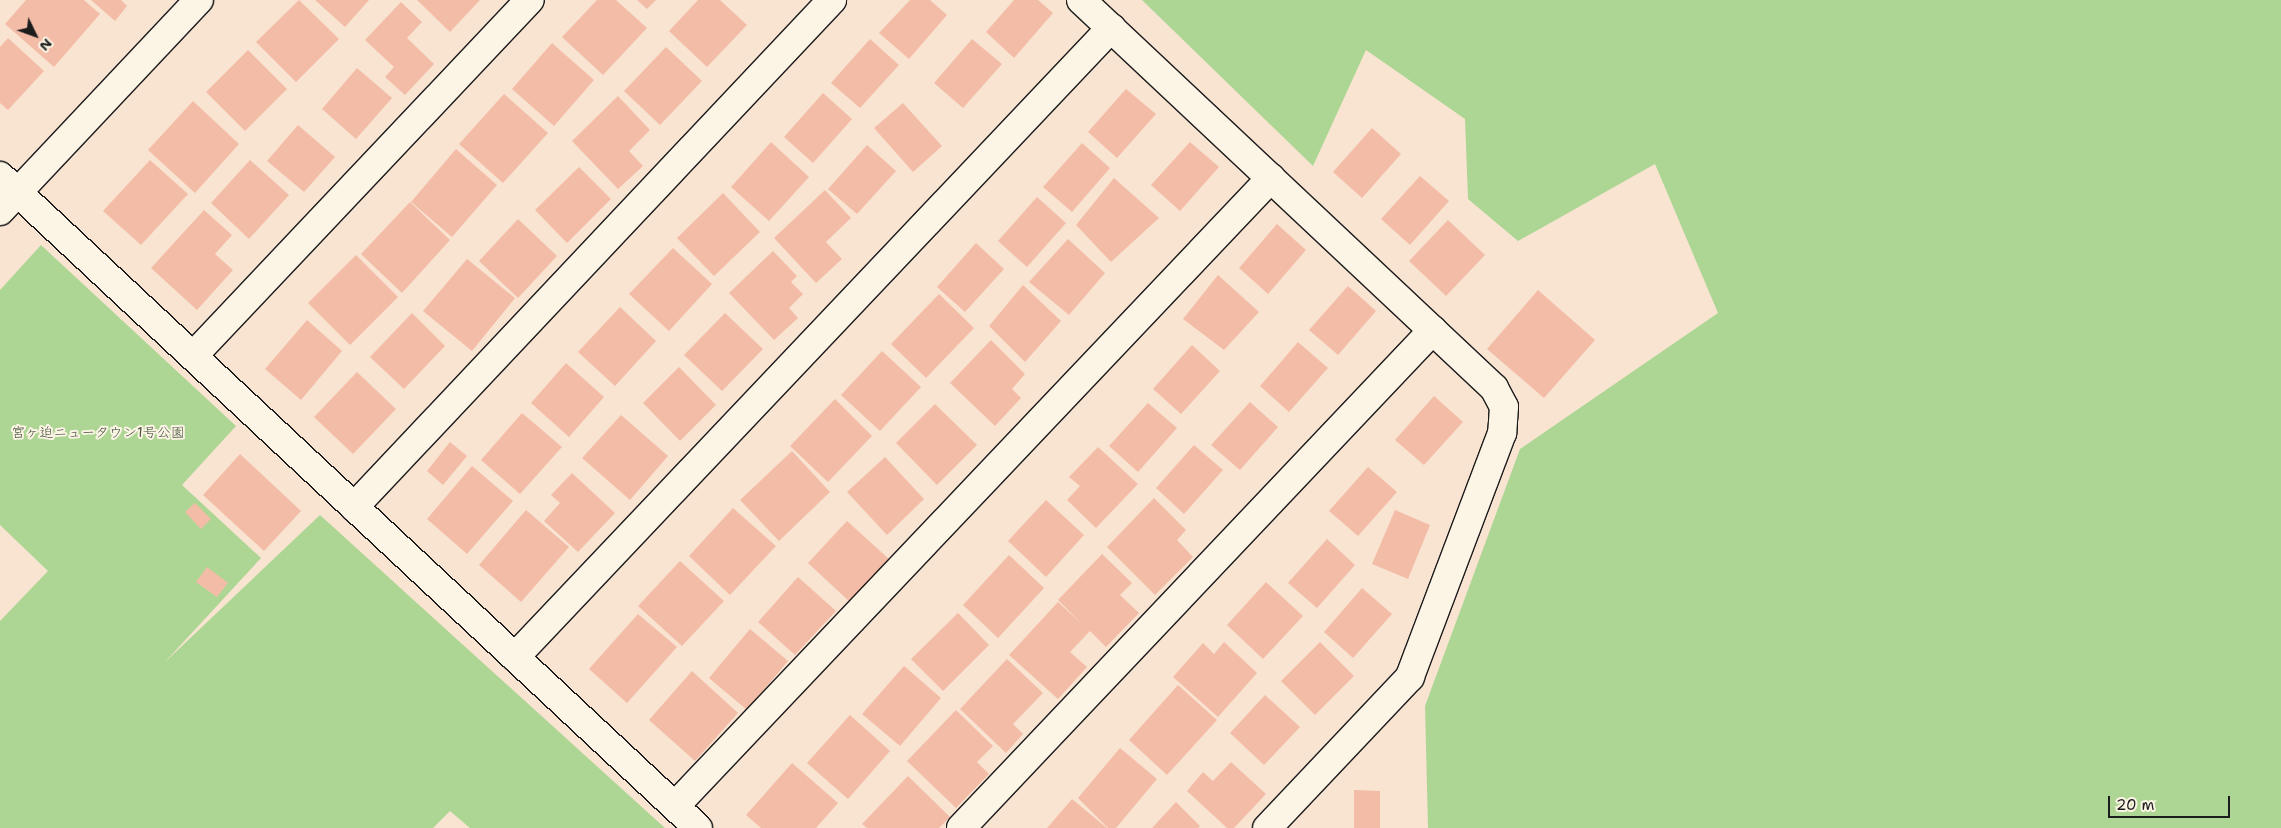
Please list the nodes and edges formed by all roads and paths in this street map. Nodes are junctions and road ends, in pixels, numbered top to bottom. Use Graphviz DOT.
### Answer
graph roads {
  1 [pos="199,0"];
  2 [pos="530,0"];
  3 [pos="832,0"];
  4 [pos="1081,0"];
  5 [pos="1111,28"];
  6 [pos="1271,178"];
  7 [pos="6,193"];
  8 [pos="1433,330"];
  9 [pos="193,356"];
  10 [pos="354,507"];
  11 [pos="515,657"];
  12 [pos="675,806"];
  13 [pos="698,828"];
  14 [pos="961,828"];
  15 [pos="1267,828"];
  1 -- 7 [label="street"];
  2 -- 9 [label="street"];
  3 -- 10 [label="street"];
  4 -- 5 [label="street"];
  5 -- 6 [label="street"];
  5 -- 11 [label="street"];
  6 -- 8 [label="street"];
  6 -- 12 [label="street"];
  7 -- 9 [label="street"];
  8 -- 14 [label="street"];
  8 -- 15 [label="street"];
  9 -- 10 [label="street"];
  10 -- 11 [label="street"];
  11 -- 12 [label="street"];
  12 -- 13 [label="street"];
}
